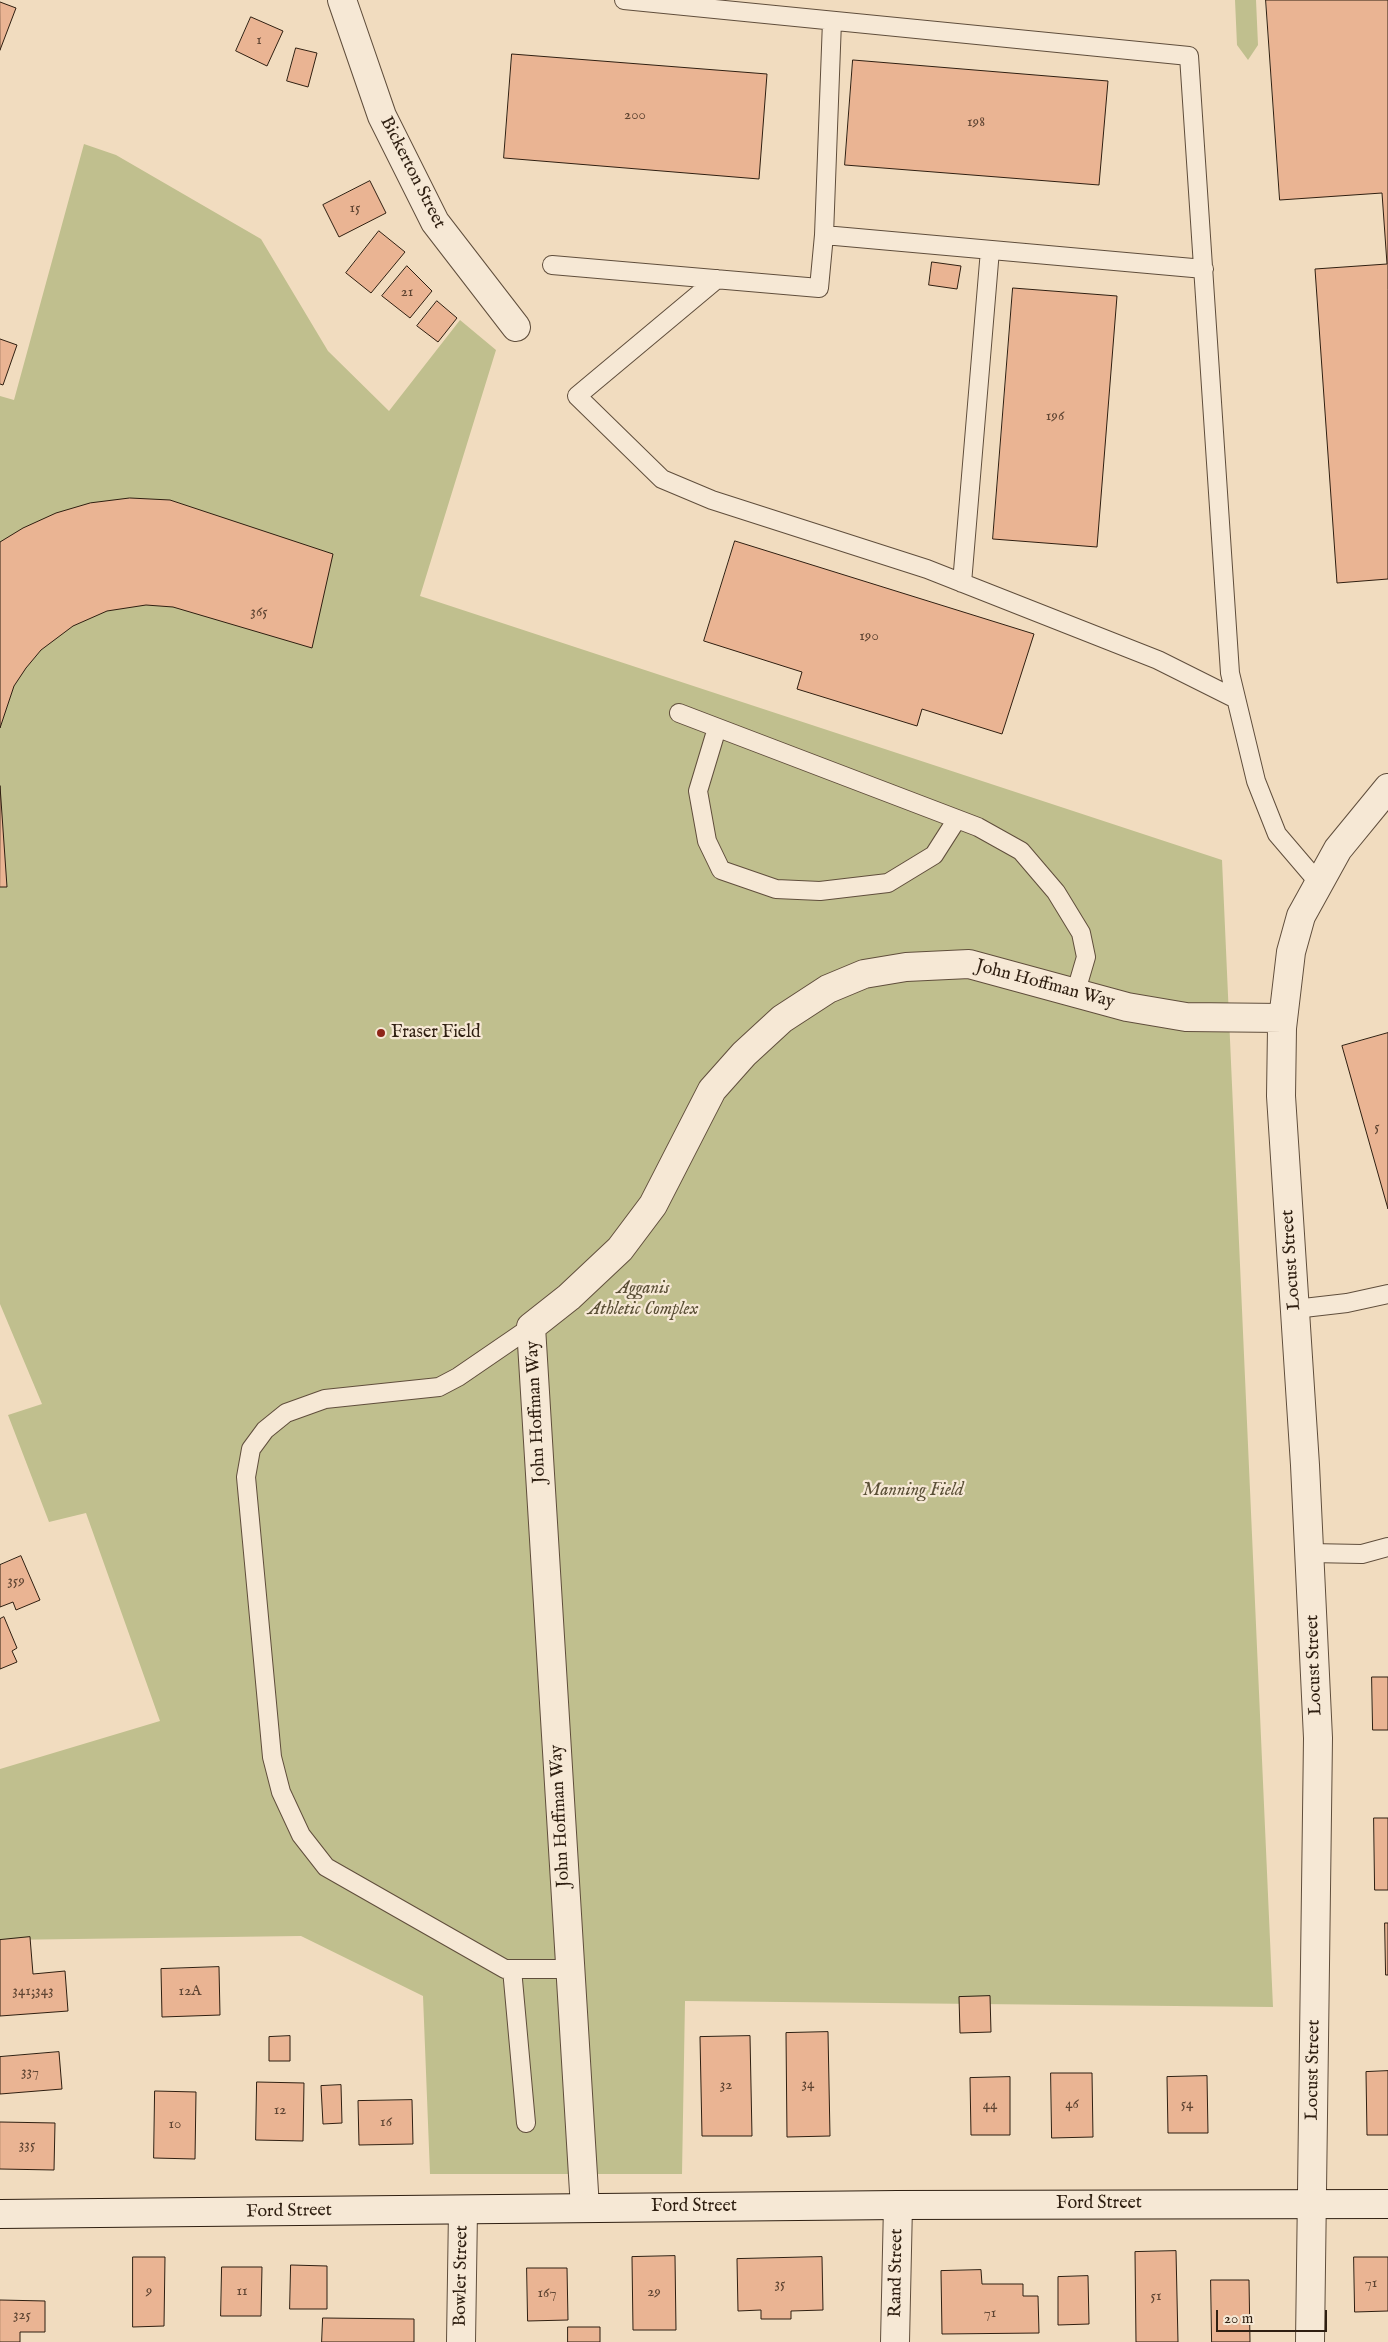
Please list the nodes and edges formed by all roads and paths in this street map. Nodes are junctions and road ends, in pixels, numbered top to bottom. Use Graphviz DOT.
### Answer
graph roads {
  1 [pos="342,0"];
  2 [pos="624,0"];
  3 [pos="832,21"];
  4 [pos="824,235"];
  5 [pos="990,250"];
  6 [pos="552,265"];
  7 [pos="1204,269"];
  8 [pos="717,279"];
  9 [pos="516,327"];
  10 [pos="962,583"];
  11 [pos="1236,699"];
  12 [pos="679,713"];
  13 [pos="718,728"];
  14 [pos="1388,788"];
  15 [pos="957,819"];
  16 [pos="1318,882"];
  17 [pos="1076,991"];
  18 [pos="1283,1018"];
  19 [pos="1388,1294"];
  20 [pos="1295,1310"];
  21 [pos="532,1327"];
  22 [pos="1388,1547"];
  23 [pos="1310,1553"];
  24 [pos="512,1969"];
  25 [pos="570,1970"];
  26 [pos="526,2123"];
  27 [pos="1313,2204"];
  28 [pos="1388,2204"];
  29 [pos="898,2205"];
  30 [pos="585,2208"];
  31 [pos="463,2210"];
  32 [pos="0,2214"];
  33 [pos="461,2342"];
  34 [pos="895,2342"];
  35 [pos="1310,2342"];
  1 -- 9 [label="street, Bickerton Street"];
  2 -- 3 [label="lane"];
  3 -- 4 [label="lane"];
  3 -- 7 [label="lane"];
  4 -- 5 [label="lane"];
  4 -- 8 [label="lane"];
  5 -- 7 [label="lane"];
  5 -- 10 [label="lane"];
  6 -- 8 [label="lane"];
  7 -- 11 [label="lane"];
  8 -- 10 [label="lane"];
  10 -- 11 [label="lane"];
  11 -- 16 [label="lane"];
  12 -- 13 [label="lane"];
  13 -- 15 [label="lane"];
  13 -- 15 [label="lane"];
  14 -- 16 [label="street, Locust Street"];
  15 -- 17 [label="lane"];
  16 -- 18 [label="street, Locust Street"];
  17 -- 18 [label="street, John Hoffman Way"];
  17 -- 21 [label="street, John Hoffman Way"];
  18 -- 20 [label="street, Locust Street"];
  19 -- 20 [label="lane"];
  20 -- 23 [label="street, Locust Street"];
  21 -- 24 [label="lane"];
  21 -- 25 [label="street, John Hoffman Way"];
  22 -- 23 [label="lane"];
  23 -- 27 [label="street, Locust Street"];
  24 -- 25 [label="lane"];
  24 -- 26 [label="lane"];
  25 -- 30 [label="street, John Hoffman Way"];
  27 -- 28 [label="street, Ford Street"];
  27 -- 29 [label="street, Ford Street"];
  27 -- 35 [label="street, Locust Street"];
  29 -- 30 [label="street, Ford Street"];
  29 -- 34 [label="street, Rand Street"];
  30 -- 31 [label="street, Ford Street"];
  31 -- 32 [label="street, Ford Street"];
  31 -- 33 [label="street, Bowler Street"];
}
